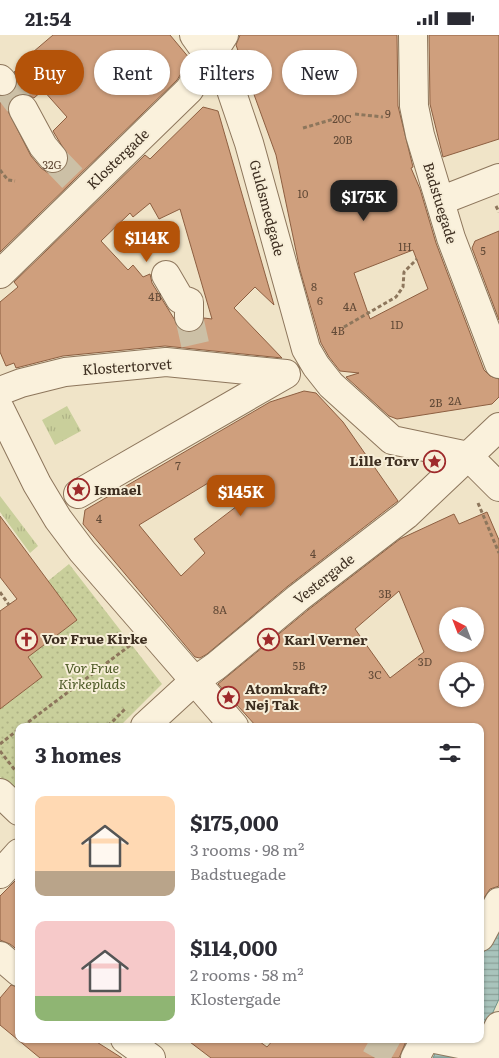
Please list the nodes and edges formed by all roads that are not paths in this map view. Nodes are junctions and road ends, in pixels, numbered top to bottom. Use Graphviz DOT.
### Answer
graph roads {
  1 [pos="413,35"];
  2 [pos="210,42"];
  3 [pos="23,109"];
  4 [pos="53,158"];
  5 [pos="499,178"];
  6 [pos="440,201"];
  7 [pos="0,273"];
  8 [pos="166,275"];
  9 [pos="188,317"];
  10 [pos="499,364"];
  11 [pos="286,374"];
  12 [pos="324,375"];
  13 [pos="0,391"];
  14 [pos="0,409"];
  15 [pos="499,427"];
  16 [pos="468,456"];
  17 [pos="499,487"];
  18 [pos="78,494"];
  19 [pos="194,682"];
  20 [pos="148,723"];
  21 [pos="231,723"];
  22 [pos="0,793"];
  23 [pos="15,807"];
  24 [pos="15,857"];
  25 [pos="0,874"];
  26 [pos="499,902"];
  27 [pos="484,930"];
  28 [pos="499,1026"];
  29 [pos="130,1043"];
  30 [pos="423,1043"];
  31 [pos="453,1043"];
  32 [pos="488,1051"];
  33 [pos="151,1058"];
  34 [pos="415,1058"];
  1 -- 6 [label="street, Badstuegade"];
  2 -- 7 [label="street, Klostergade"];
  2 -- 12 [label="street, Guldsmedgade"];
  3 -- 4 [label="street"];
  5 -- 6 [label="street"];
  6 -- 10 [label="street, Badstuegade"];
  8 -- 9 [label="street"];
  11 -- 12 [label="street, Klostertorvet"];
  11 -- 13 [label="street, Klostertorvet"];
  11 -- 18 [label="street, Klostertorvet"];
  12 -- 16 [label="street"];
  14 -- 19 [label="street"];
  15 -- 16 [label="street, Vestergade"];
  16 -- 17 [label="street"];
  16 -- 19 [label="street, Vestergade"];
  19 -- 20 [label="street, Vestergade"];
  19 -- 21 [label="street"];
  22 -- 23 [label="street"];
  24 -- 25 [label="street"];
  26 -- 27 [label="street"];
  28 -- 32 [label="street"];
  29 -- 33 [label="street"];
  30 -- 34 [label="street"];
  31 -- 32 [label="street"];
}
